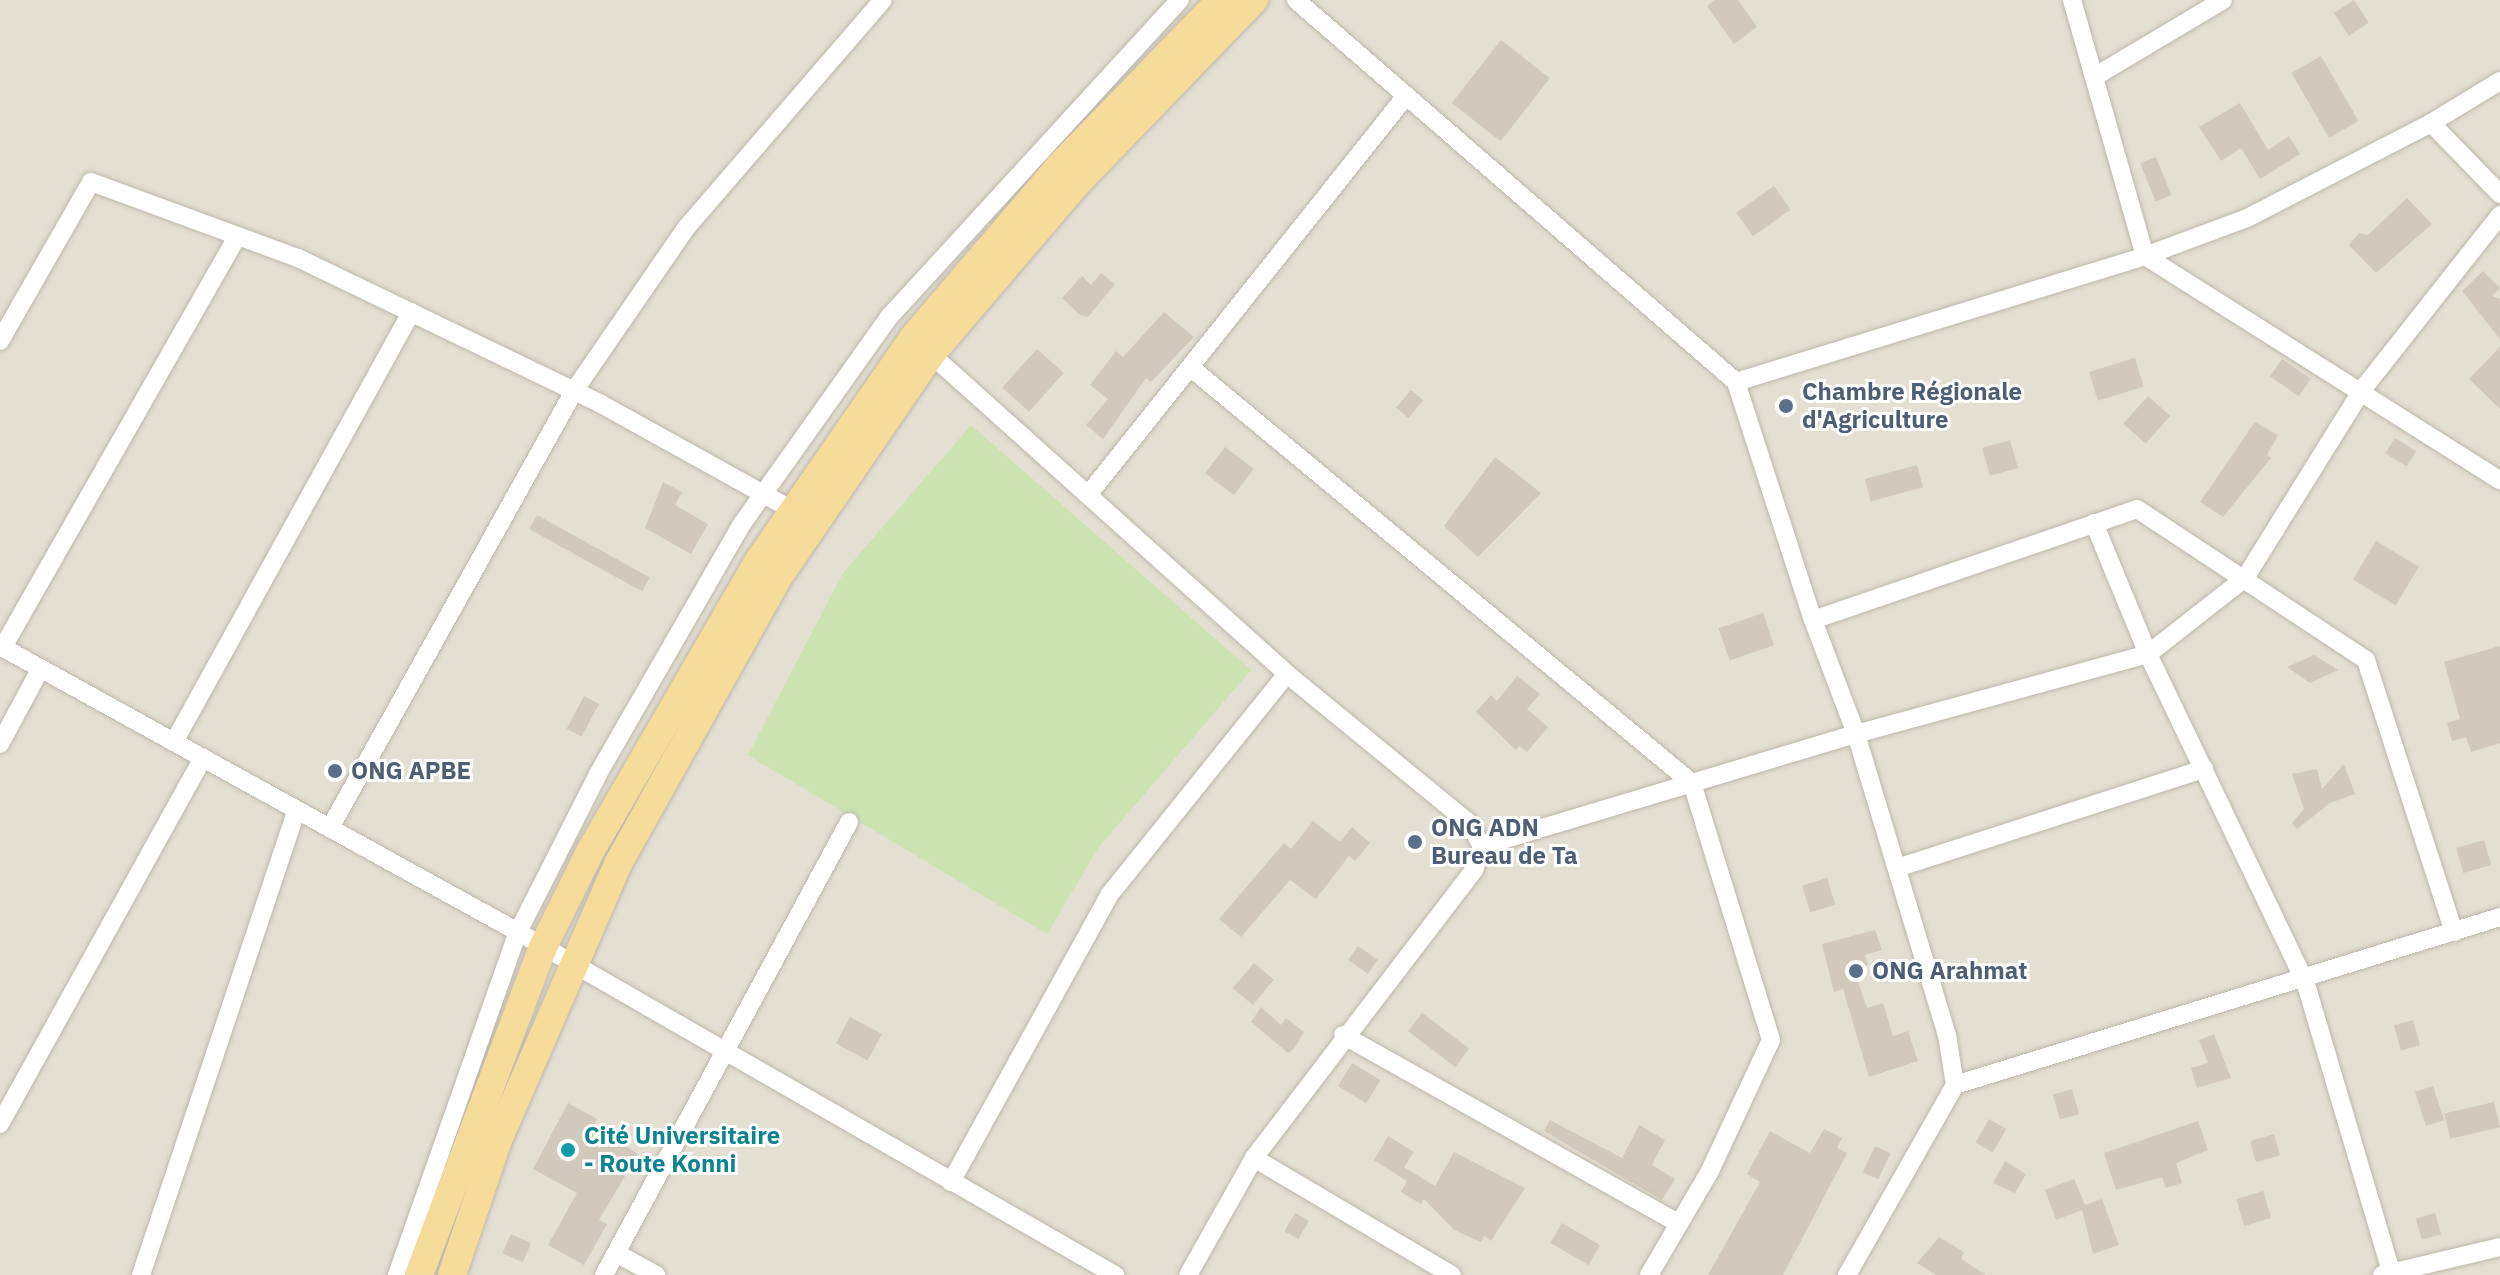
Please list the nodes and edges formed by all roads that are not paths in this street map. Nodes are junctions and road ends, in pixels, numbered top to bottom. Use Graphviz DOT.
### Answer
graph roads {
  1 [pos="883,0"];
  2 [pos="1180,0"];
  3 [pos="1221,0"];
  4 [pos="1254,0"];
  5 [pos="1296,0"];
  6 [pos="2072,0"];
  7 [pos="2223,0"];
  8 [pos="2094,77"];
  9 [pos="2500,81"];
  10 [pos="1406,96"];
  11 [pos="2431,123"];
  12 [pos="2500,194"];
  13 [pos="2500,215"];
  14 [pos="237,236"];
  15 [pos="2145,256"];
  16 [pos="411,312"];
  17 [pos="0,341"];
  18 [pos="922,346"];
  19 [pos="1190,367"];
  20 [pos="1736,382"];
  21 [pos="2362,390"];
  22 [pos="574,391"];
  23 [pos="2500,480"];
  24 [pos="763,493"];
  25 [pos="1088,495"];
  26 [pos="803,516"];
  27 [pos="2094,523"];
  28 [pos="2245,578"];
  29 [pos="1813,620"];
  30 [pos="1,646"];
  31 [pos="2148,654"];
  32 [pos="716,655"];
  33 [pos="41,668"];
  34 [pos="1287,674"];
  35 [pos="1856,734"];
  36 [pos="174,742"];
  37 [pos="0,744"];
  38 [pos="203,758"];
  39 [pos="2204,769"];
  40 [pos="1692,783"];
  41 [pos="297,810"];
  42 [pos="849,822"];
  43 [pos="330,828"];
  44 [pos="1482,846"];
  45 [pos="1897,868"];
  46 [pos="2500,917"];
  47 [pos="518,932"];
  48 [pos="2454,932"];
  49 [pos="542,949"];
  50 [pos="574,967"];
  51 [pos="2305,981"];
  52 [pos="1343,1035"];
  53 [pos="726,1056"];
  54 [pos="1955,1085"];
  55 [pos="0,1124"];
  56 [pos="1254,1158"];
  57 [pos="951,1182"];
  58 [pos="1678,1223"];
  59 [pos="2500,1247"];
  60 [pos="616,1253"];
  61 [pos="2388,1274"];
  62 [pos="141,1275"];
  63 [pos="397,1275"];
  64 [pos="419,1275"];
  65 [pos="452,1275"];
  66 [pos="604,1275"];
  67 [pos="656,1275"];
  68 [pos="1115,1275"];
  69 [pos="1188,1275"];
  70 [pos="1452,1275"];
  71 [pos="1649,1275"];
  72 [pos="1847,1275"];
  1 -- 22 [label="street"];
  2 -- 24 [label="street"];
  3 -- 18 [label="main road"];
  4 -- 18 [label="main road"];
  5 -- 10 [label="street"];
  6 -- 8 [label="street"];
  7 -- 8 [label="street"];
  8 -- 15 [label="street"];
  9 -- 11 [label="street"];
  10 -- 19 [label="street"];
  10 -- 20 [label="street"];
  11 -- 12 [label="street"];
  11 -- 15 [label="street"];
  13 -- 21 [label="street"];
  14 -- 16 [label="street"];
  14 -- 17 [label="street"];
  14 -- 30 [label="street"];
  15 -- 20 [label="street"];
  15 -- 21 [label="street"];
  16 -- 22 [label="street"];
  16 -- 36 [label="street"];
  18 -- 25 [label="street"];
  18 -- 26 [label="main road"];
  19 -- 25 [label="street"];
  19 -- 40 [label="street"];
  20 -- 29 [label="street"];
  21 -- 23 [label="street"];
  21 -- 28 [label="street"];
  22 -- 24 [label="street"];
  22 -- 43 [label="street"];
  24 -- 26 [label="street"];
  24 -- 47 [label="street"];
  25 -- 34 [label="street"];
  26 -- 32 [label="main road"];
  27 -- 28 [label="street"];
  27 -- 29 [label="street"];
  27 -- 31 [label="street"];
  28 -- 31 [label="street"];
  28 -- 48 [label="street"];
  29 -- 35 [label="street"];
  30 -- 33 [label="street"];
  31 -- 35 [label="street"];
  31 -- 39 [label="street"];
  32 -- 49 [label="main road"];
  32 -- 50 [label="main road"];
  33 -- 36 [label="street"];
  33 -- 37 [label="street"];
  34 -- 44 [label="street"];
  34 -- 57 [label="street"];
  35 -- 40 [label="street"];
  35 -- 45 [label="street"];
  36 -- 38 [label="street"];
  38 -- 41 [label="street"];
  38 -- 55 [label="street"];
  39 -- 45 [label="street"];
  39 -- 51 [label="street"];
  40 -- 44 [label="street"];
  40 -- 58 [label="street"];
  41 -- 43 [label="street"];
  41 -- 62 [label="street"];
  42 -- 53 [label="street"];
  43 -- 47 [label="street"];
  44 -- 52 [label="street"];
  45 -- 54 [label="street"];
  46 -- 48 [label="street"];
  47 -- 49 [label="street"];
  47 -- 63 [label="street"];
  48 -- 51 [label="street"];
  49 -- 50 [label="street"];
  49 -- 64 [label="main road"];
  50 -- 53 [label="street"];
  50 -- 65 [label="main road"];
  51 -- 54 [label="street"];
  51 -- 61 [label="street"];
  52 -- 56 [label="street"];
  52 -- 58 [label="street"];
  53 -- 57 [label="street"];
  53 -- 60 [label="street"];
  54 -- 72 [label="street"];
  56 -- 69 [label="street"];
  56 -- 70 [label="street"];
  57 -- 68 [label="street"];
  58 -- 71 [label="street"];
  59 -- 61 [label="street"];
  60 -- 66 [label="street"];
  60 -- 67 [label="street"];
}
